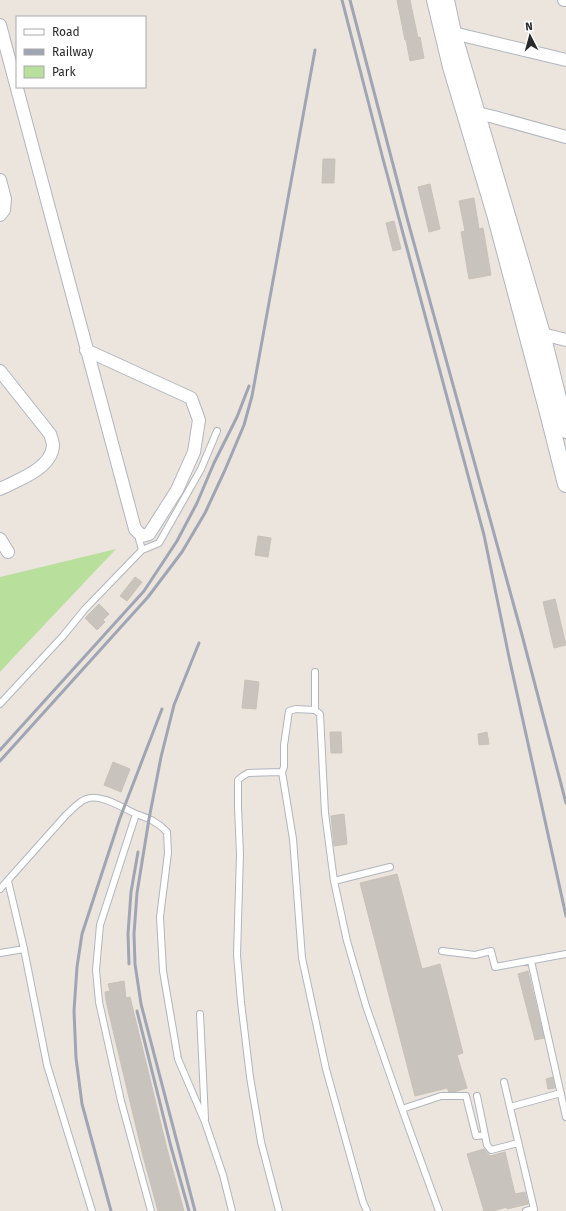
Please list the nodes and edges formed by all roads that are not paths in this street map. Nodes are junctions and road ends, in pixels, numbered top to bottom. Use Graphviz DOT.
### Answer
graph roads {
  1 [pos="435,0"];
  2 [pos="446,0"];
  3 [pos="0,26"];
  4 [pos="448,32"];
  5 [pos="566,60"];
  6 [pos="16,87"];
  7 [pos="16,88"];
  8 [pos="471,114"];
  9 [pos="566,137"];
  10 [pos="0,180"];
  11 [pos="0,215"];
  12 [pos="535,335"];
  13 [pos="566,340"];
  14 [pos="86,350"];
  15 [pos="0,371"];
  16 [pos="566,430"];
  17 [pos="217,431"];
  18 [pos="566,484"];
  19 [pos="0,490"];
  20 [pos="142,536"];
  21 [pos="0,539"];
  22 [pos="142,550"];
  23 [pos="8,552"];
  24 [pos="315,672"];
  25 [pos="0,704"];
  26 [pos="315,710"];
  27 [pos="282,772"];
  28 [pos="136,814"];
  29 [pos="390,867"];
  30 [pos="8,881"];
  31 [pos="334,881"];
  32 [pos="0,889"];
  33 [pos="24,950"];
  34 [pos="442,951"];
  35 [pos="0,953"];
  36 [pos="566,954"];
  37 [pos="531,961"];
  38 [pos="200,1014"];
  39 [pos="504,1082"];
  40 [pos="561,1093"];
  41 [pos="477,1096"];
  42 [pos="510,1107"];
  43 [pos="402,1109"];
  44 [pos="566,1117"];
  45 [pos="205,1122"];
  46 [pos="485,1135"];
  47 [pos="518,1143"];
  48 [pos="92,1211"];
  49 [pos="151,1211"];
  50 [pos="232,1211"];
  51 [pos="279,1211"];
  52 [pos="367,1211"];
  53 [pos="439,1211"];
  54 [pos="526,1211"];
  1 -- 4 [label="street"];
  2 -- 4 [label="street"];
  3 -- 6 [label="street"];
  4 -- 5 [label="street"];
  4 -- 8 [label="street"];
  7 -- 14 [label="street"];
  8 -- 9 [label="street"];
  8 -- 12 [label="street"];
  10 -- 11 [label="street"];
  12 -- 13 [label="street"];
  12 -- 16 [label="street"];
  12 -- 18 [label="street"];
  14 -- 20 [label="street"];
  14 -- 20 [label="street"];
  15 -- 19 [label="street"];
  17 -- 22 [label="lane"];
  20 -- 22 [label="lane"];
  21 -- 23 [label="street"];
  22 -- 25 [label="lane"];
  24 -- 26 [label="lane"];
  26 -- 27 [label="lane"];
  26 -- 31 [label="lane"];
  27 -- 51 [label="lane"];
  27 -- 52 [label="lane"];
  28 -- 30 [label="lane"];
  28 -- 45 [label="lane"];
  28 -- 49 [label="lane"];
  29 -- 31 [label="lane"];
  30 -- 32 [label="lane"];
  30 -- 33 [label="lane"];
  31 -- 43 [label="lane"];
  33 -- 35 [label="lane"];
  33 -- 48 [label="lane"];
  34 -- 37 [label="lane"];
  36 -- 37 [label="lane"];
  37 -- 40 [label="lane"];
  38 -- 45 [label="lane"];
  39 -- 42 [label="lane"];
  40 -- 42 [label="lane"];
  40 -- 44 [label="lane"];
  41 -- 46 [label="lane"];
  42 -- 47 [label="lane"];
  43 -- 46 [label="lane"];
  43 -- 53 [label="lane"];
  45 -- 50 [label="lane"];
  46 -- 47 [label="lane"];
  47 -- 54 [label="lane"];
}
